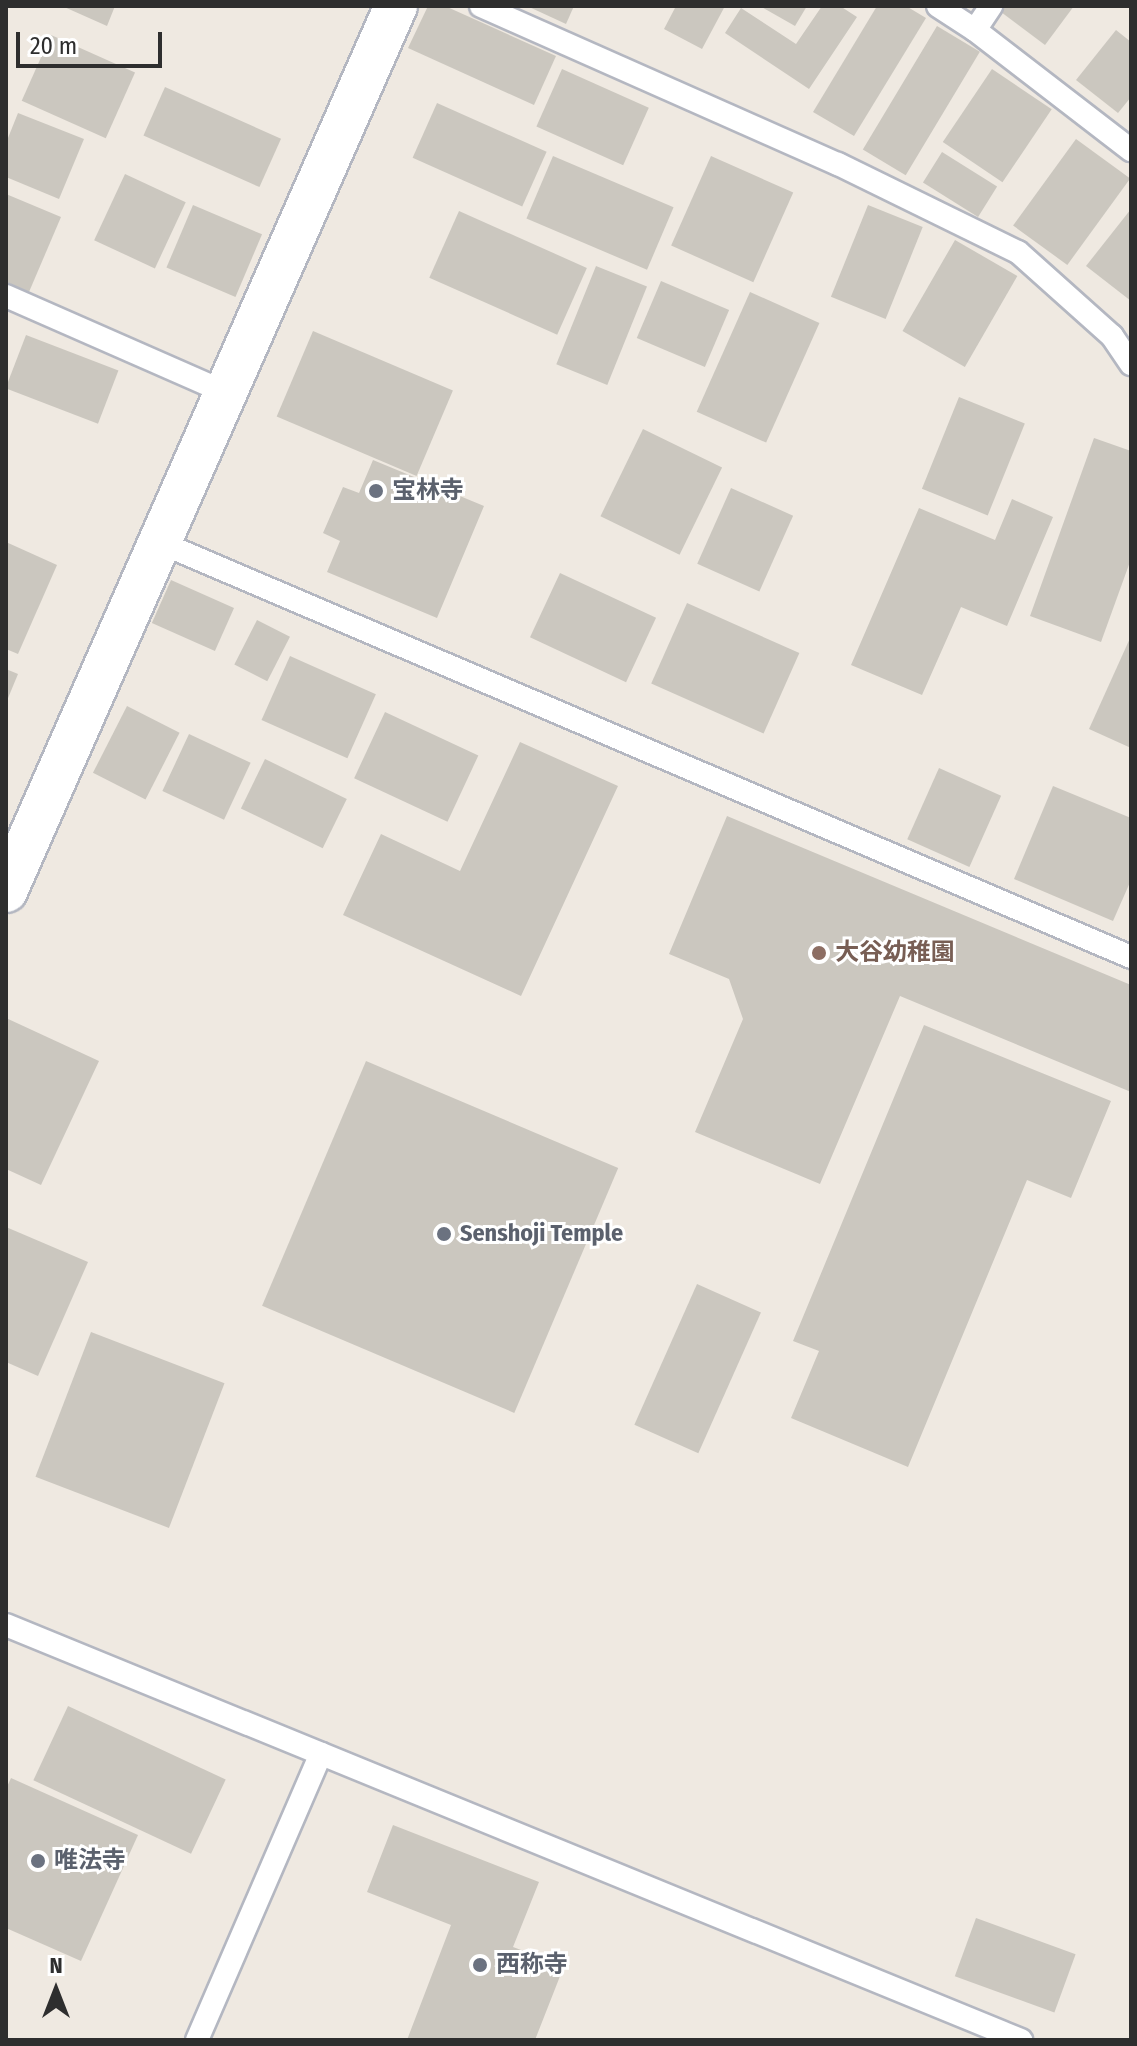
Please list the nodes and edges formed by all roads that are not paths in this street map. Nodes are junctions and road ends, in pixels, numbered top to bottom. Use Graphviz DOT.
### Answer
graph roads {
  1 [pos="396,6"];
  2 [pos="481,6"];
  3 [pos="938,6"];
  4 [pos="991,6"];
  5 [pos="975,30"];
  6 [pos="1131,150"];
  7 [pos="6,296"];
  8 [pos="1131,364"];
  9 [pos="225,392"];
  10 [pos="159,542"];
  11 [pos="6,891"];
  12 [pos="1131,957"];
  13 [pos="6,1625"];
  14 [pos="321,1754"];
  15 [pos="197,2040"];
  16 [pos="1021,2040"];
  1 -- 9 [label="street"];
  2 -- 8 [label="lane"];
  3 -- 5 [label="lane"];
  4 -- 5 [label="lane"];
  5 -- 6 [label="lane"];
  7 -- 9 [label="lane"];
  9 -- 10 [label="street"];
  10 -- 11 [label="street"];
  10 -- 12 [label="lane"];
  13 -- 14 [label="lane"];
  14 -- 15 [label="lane"];
  14 -- 16 [label="lane"];
}
